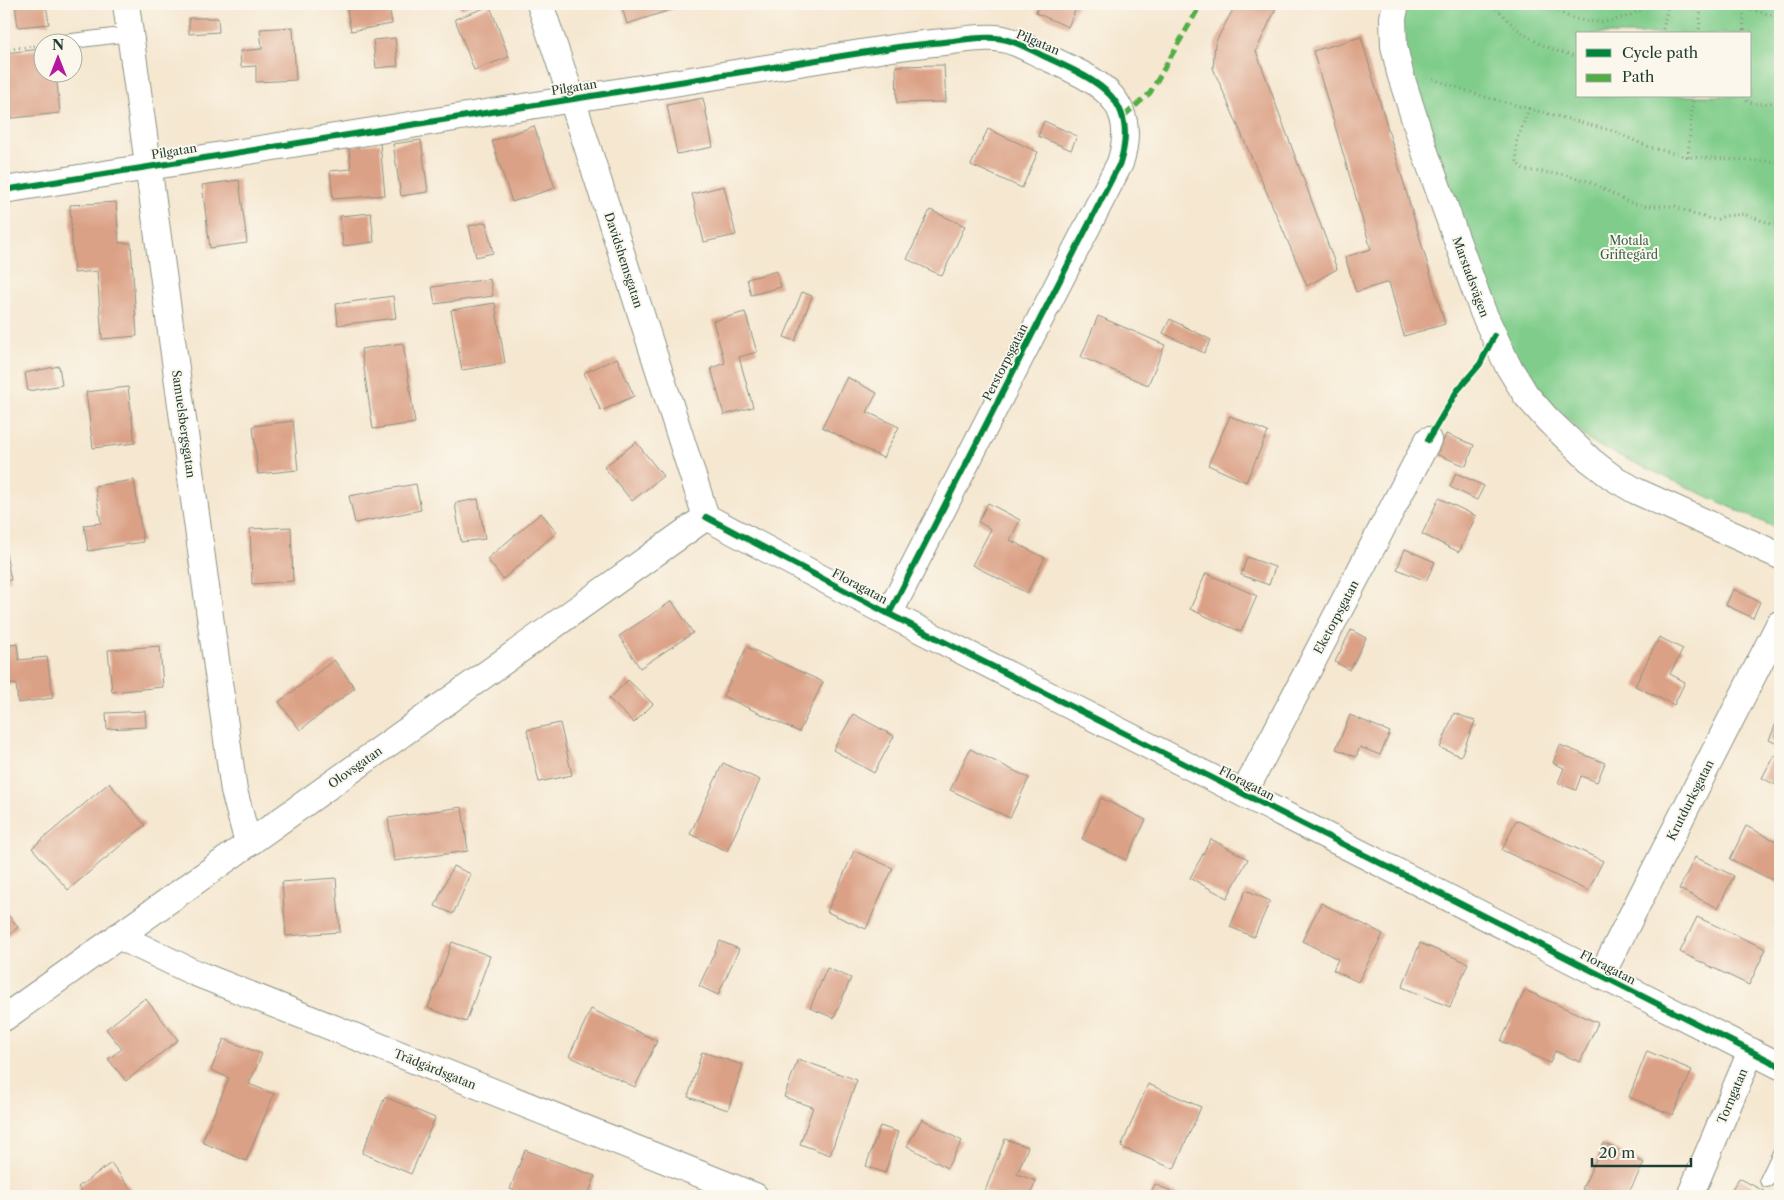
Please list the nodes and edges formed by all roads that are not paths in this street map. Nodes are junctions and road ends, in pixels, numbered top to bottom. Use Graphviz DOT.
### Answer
graph roads {
  1 [pos="126,4"];
  2 [pos="540,4"];
  3 [pos="1396,4"];
  4 [pos="130,34"];
  5 [pos="82,40"];
  6 [pos="572,99"];
  7 [pos="1124,116"];
  8 [pos="148,166"];
  9 [pos="4,190"];
  10 [pos="1428,440"];
  11 [pos="706,517"];
  12 [pos="1780,556"];
  13 [pos="889,614"];
  14 [pos="1779,624"];
  15 [pos="1244,794"];
  16 [pos="248,844"];
  17 [pos="118,936"];
  18 [pos="1601,976"];
  19 [pos="4,1018"];
  20 [pos="1751,1051"];
  21 [pos="1780,1066"];
  22 [pos="1780,1153"];
  23 [pos="1767,1180"];
  24 [pos="755,1196"];
  25 [pos="1690,1196"];
  1 -- 4 [label="street, Samuelsbergsgatan"];
  2 -- 6 [label="street, Davidshemsgatan"];
  3 -- 12 [label="street, Marstadsvägen"];
  4 -- 5 [label="lane"];
  4 -- 8 [label="street, Samuelsbergsgatan"];
  6 -- 7 [label="street, Pilgatan"];
  6 -- 8 [label="street, Pilgatan"];
  6 -- 11 [label="street, Davidshemsgatan"];
  7 -- 13 [label="street, Perstorpsgatan"];
  8 -- 9 [label="street, Pilgatan"];
  8 -- 16 [label="street, Samuelsbergsgatan"];
  10 -- 15 [label="street, Eketorpsgatan"];
  11 -- 13 [label="street, Floragatan"];
  11 -- 16 [label="street, Olovsgatan"];
  13 -- 15 [label="street, Floragatan"];
  14 -- 18 [label="street, Krutdurksgatan"];
  15 -- 18 [label="street, Floragatan"];
  16 -- 17 [label="street, Olovsgatan"];
  17 -- 19 [label="street, Olovsgatan"];
  17 -- 24 [label="street, Trädgårdsgatan"];
  18 -- 20 [label="street, Floragatan"];
  20 -- 21 [label="street, Floragatan"];
  20 -- 25 [label="street, Torngatan"];
  22 -- 23 [label="lane"];
}
